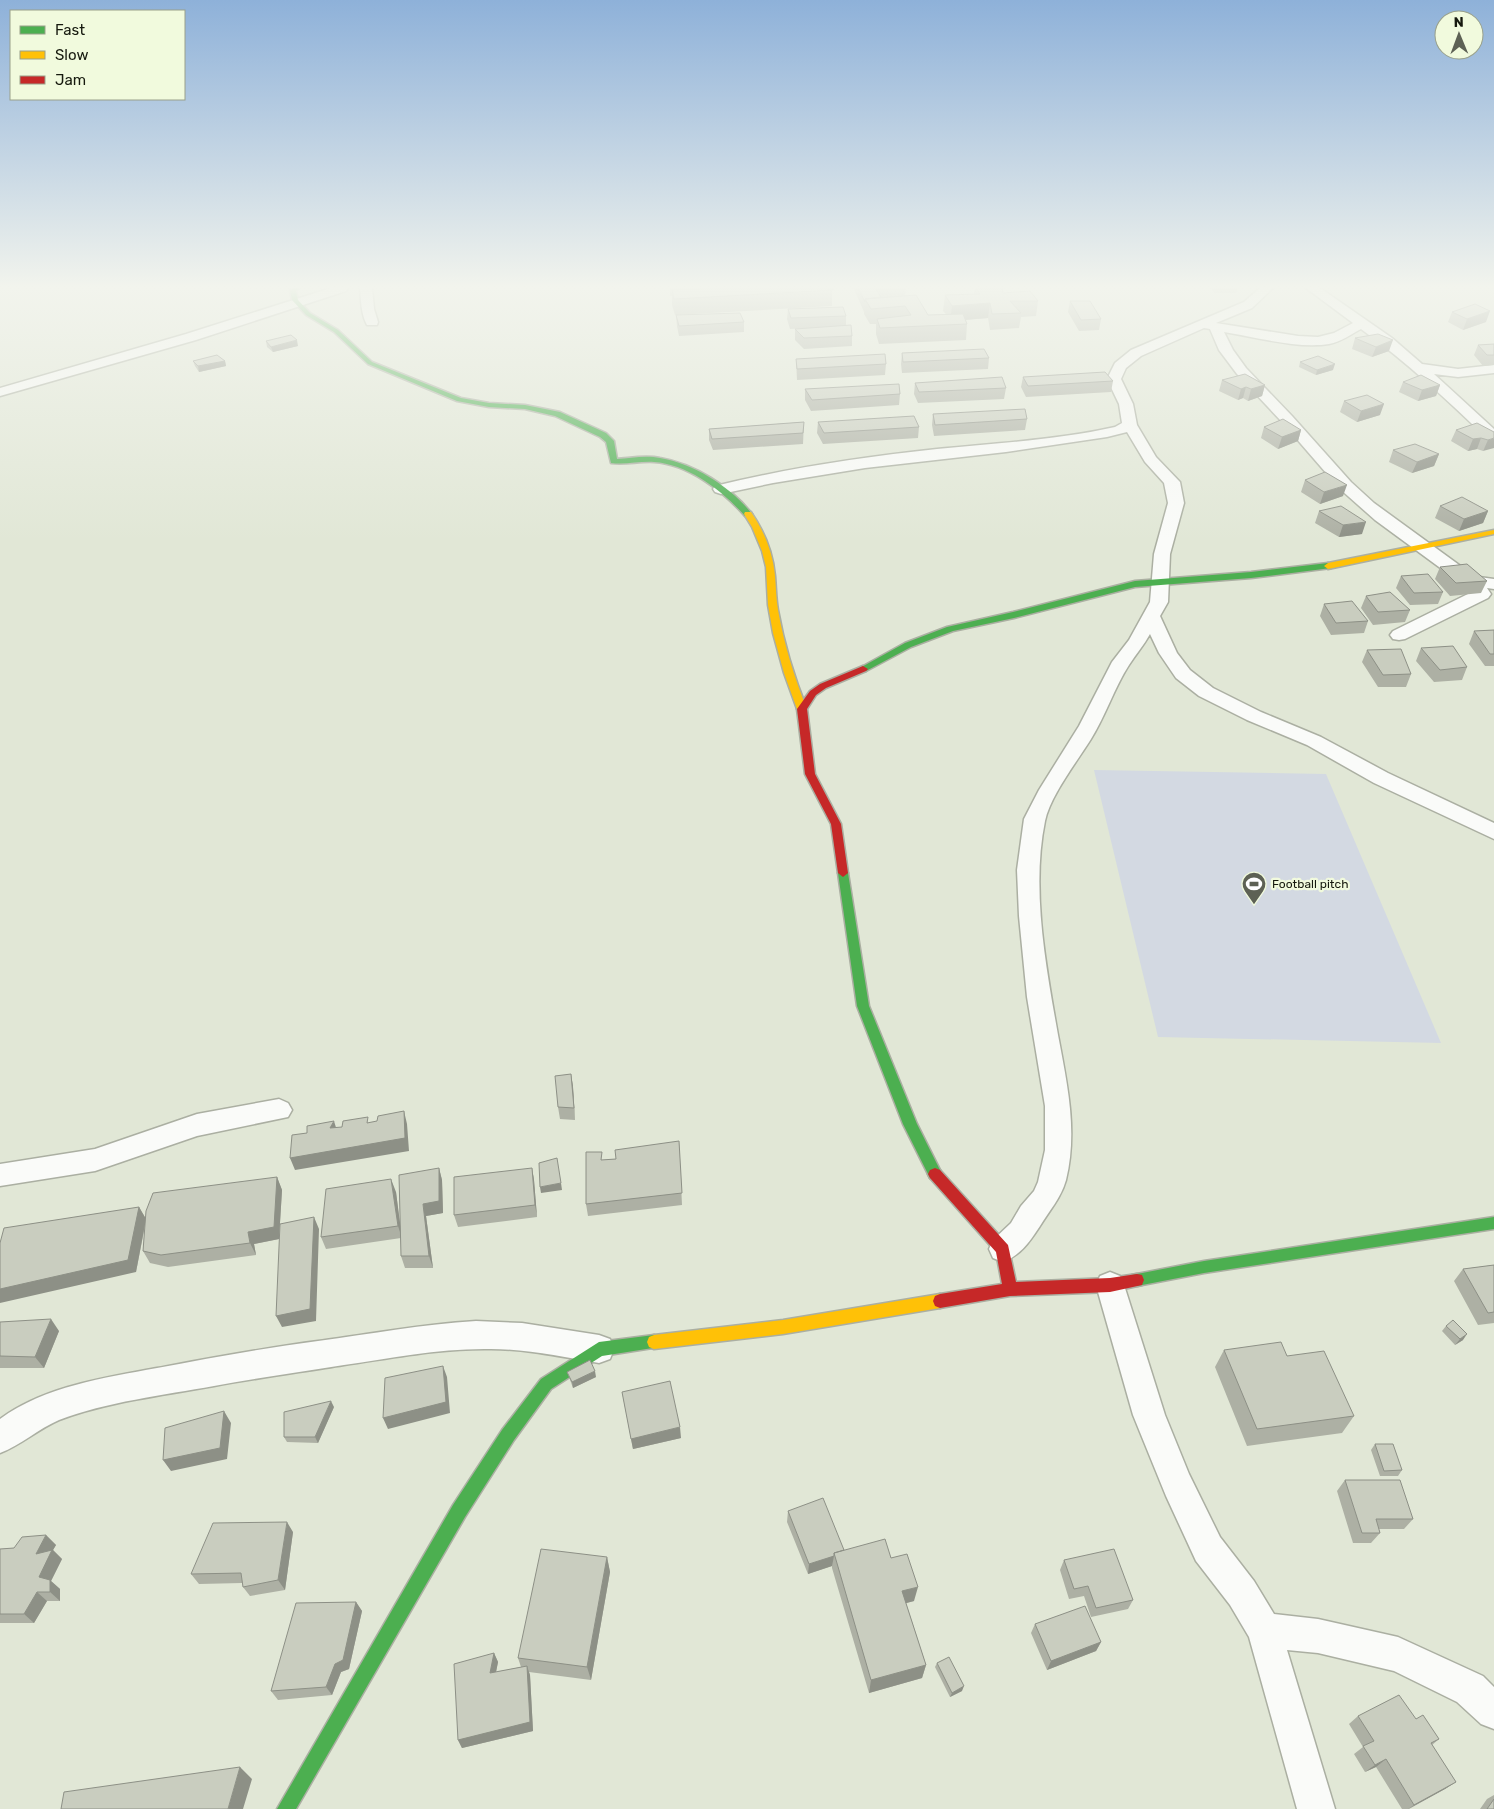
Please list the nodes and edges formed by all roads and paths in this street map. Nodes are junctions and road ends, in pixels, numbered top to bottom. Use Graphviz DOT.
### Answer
graph roads {
  1 [pos="69,372"];
  2 [pos="390,372"];
  3 [pos="1117,372"];
  4 [pos="1245,372"];
  5 [pos="1424,372"];
  6 [pos="1454,372"];
  7 [pos="1463,372"];
  8 [pos="1458,373"];
  9 [pos="1442,387"];
  10 [pos="0,392"];
  11 [pos="1130,425"];
  12 [pos="1494,437"];
  13 [pos="721,488"];
  14 [pos="1388,521"];
  15 [pos="1494,532"];
  16 [pos="1423,548"];
  17 [pos="1380,556"];
  18 [pos="1160,582"];
  19 [pos="1475,582"];
  20 [pos="1494,584"];
  21 [pos="1152,617"];
  22 [pos="1399,635"];
  23 [pos="802,709"];
  24 [pos="1494,832"];
  25 [pos="279,1110"];
  26 [pos="0,1175"];
  27 [pos="1494,1223"];
  28 [pos="1003,1249"];
  29 [pos="1110,1285"];
  30 [pos="1010,1289"];
  31 [pos="599,1349"];
  32 [pos="0,1438"];
  33 [pos="1264,1630"];
  34 [pos="1494,1711"];
  35 [pos="286,1809"];
  36 [pos="1316,1809"];
  1 -- 10 [label="street"];
  2 -- 13 [label="street"];
  3 -- 11 [label="street"];
  4 -- 14 [label="street"];
  5 -- 9 [label="street"];
  6 -- 8 [label="street"];
  7 -- 8 [label="street"];
  8 -- 9 [label="street"];
  9 -- 12 [label="street"];
  11 -- 13 [label="street"];
  11 -- 18 [label="street"];
  13 -- 23 [label="street"];
  14 -- 16 [label="street"];
  14 -- 17 [label="street"];
  15 -- 16 [label="street"];
  16 -- 17 [label="street"];
  16 -- 19 [label="street"];
  17 -- 18 [label="street"];
  18 -- 21 [label="street"];
  18 -- 23 [label="street"];
  19 -- 20 [label="street"];
  19 -- 22 [label="street"];
  21 -- 24 [label="street"];
  21 -- 28 [label="street"];
  23 -- 28 [label="street"];
  25 -- 26 [label="street"];
  27 -- 29 [label="street"];
  28 -- 30 [label="street"];
  29 -- 30 [label="street"];
  29 -- 33 [label="street"];
  30 -- 31 [label="street"];
  31 -- 32 [label="street"];
  31 -- 35 [label="street"];
  33 -- 34 [label="street"];
  33 -- 36 [label="street"];
}
